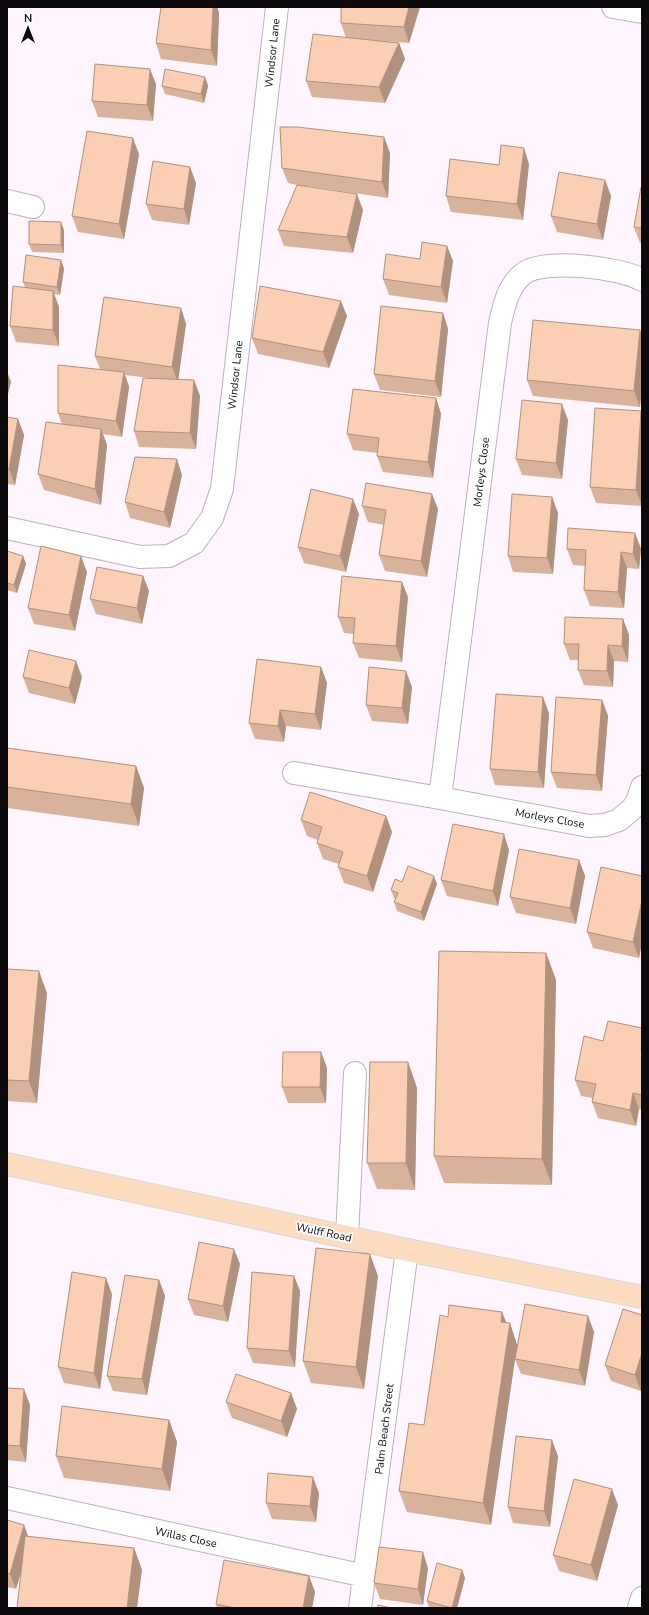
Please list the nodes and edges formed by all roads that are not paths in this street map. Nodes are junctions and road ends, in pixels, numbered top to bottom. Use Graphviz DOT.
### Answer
graph roads {
  1 [pos="277,7"];
  2 [pos="613,7"];
  3 [pos="642,12"];
  4 [pos="7,201"];
  5 [pos="33,207"];
  6 [pos="642,280"];
  7 [pos="7,528"];
  8 [pos="294,773"];
  9 [pos="642,787"];
  10 [pos="440,798"];
  11 [pos="355,1072"];
  12 [pos="7,1164"];
  13 [pos="347,1237"];
  14 [pos="407,1250"];
  15 [pos="642,1297"];
  16 [pos="7,1498"];
  17 [pos="365,1576"];
  18 [pos="642,1598"];
  19 [pos="360,1608"];
  20 [pos="639,1608"];
  1 -- 7 [label="street, Windsor Lane"];
  2 -- 3 [label="street"];
  4 -- 5 [label="street"];
  6 -- 10 [label="street, Morleys Close"];
  8 -- 10 [label="street, Morleys Close"];
  9 -- 10 [label="street, Morleys Close"];
  11 -- 13 [label="street"];
  12 -- 13 [label="main road, Wulff Road"];
  13 -- 14 [label="main road, Wulff Road"];
  14 -- 15 [label="main road, Wulff Road"];
  14 -- 17 [label="street, Palm Beach Street"];
  16 -- 17 [label="street, Willas Close"];
  17 -- 19 [label="street, Palm Beach Street"];
  18 -- 20 [label="street"];
}
